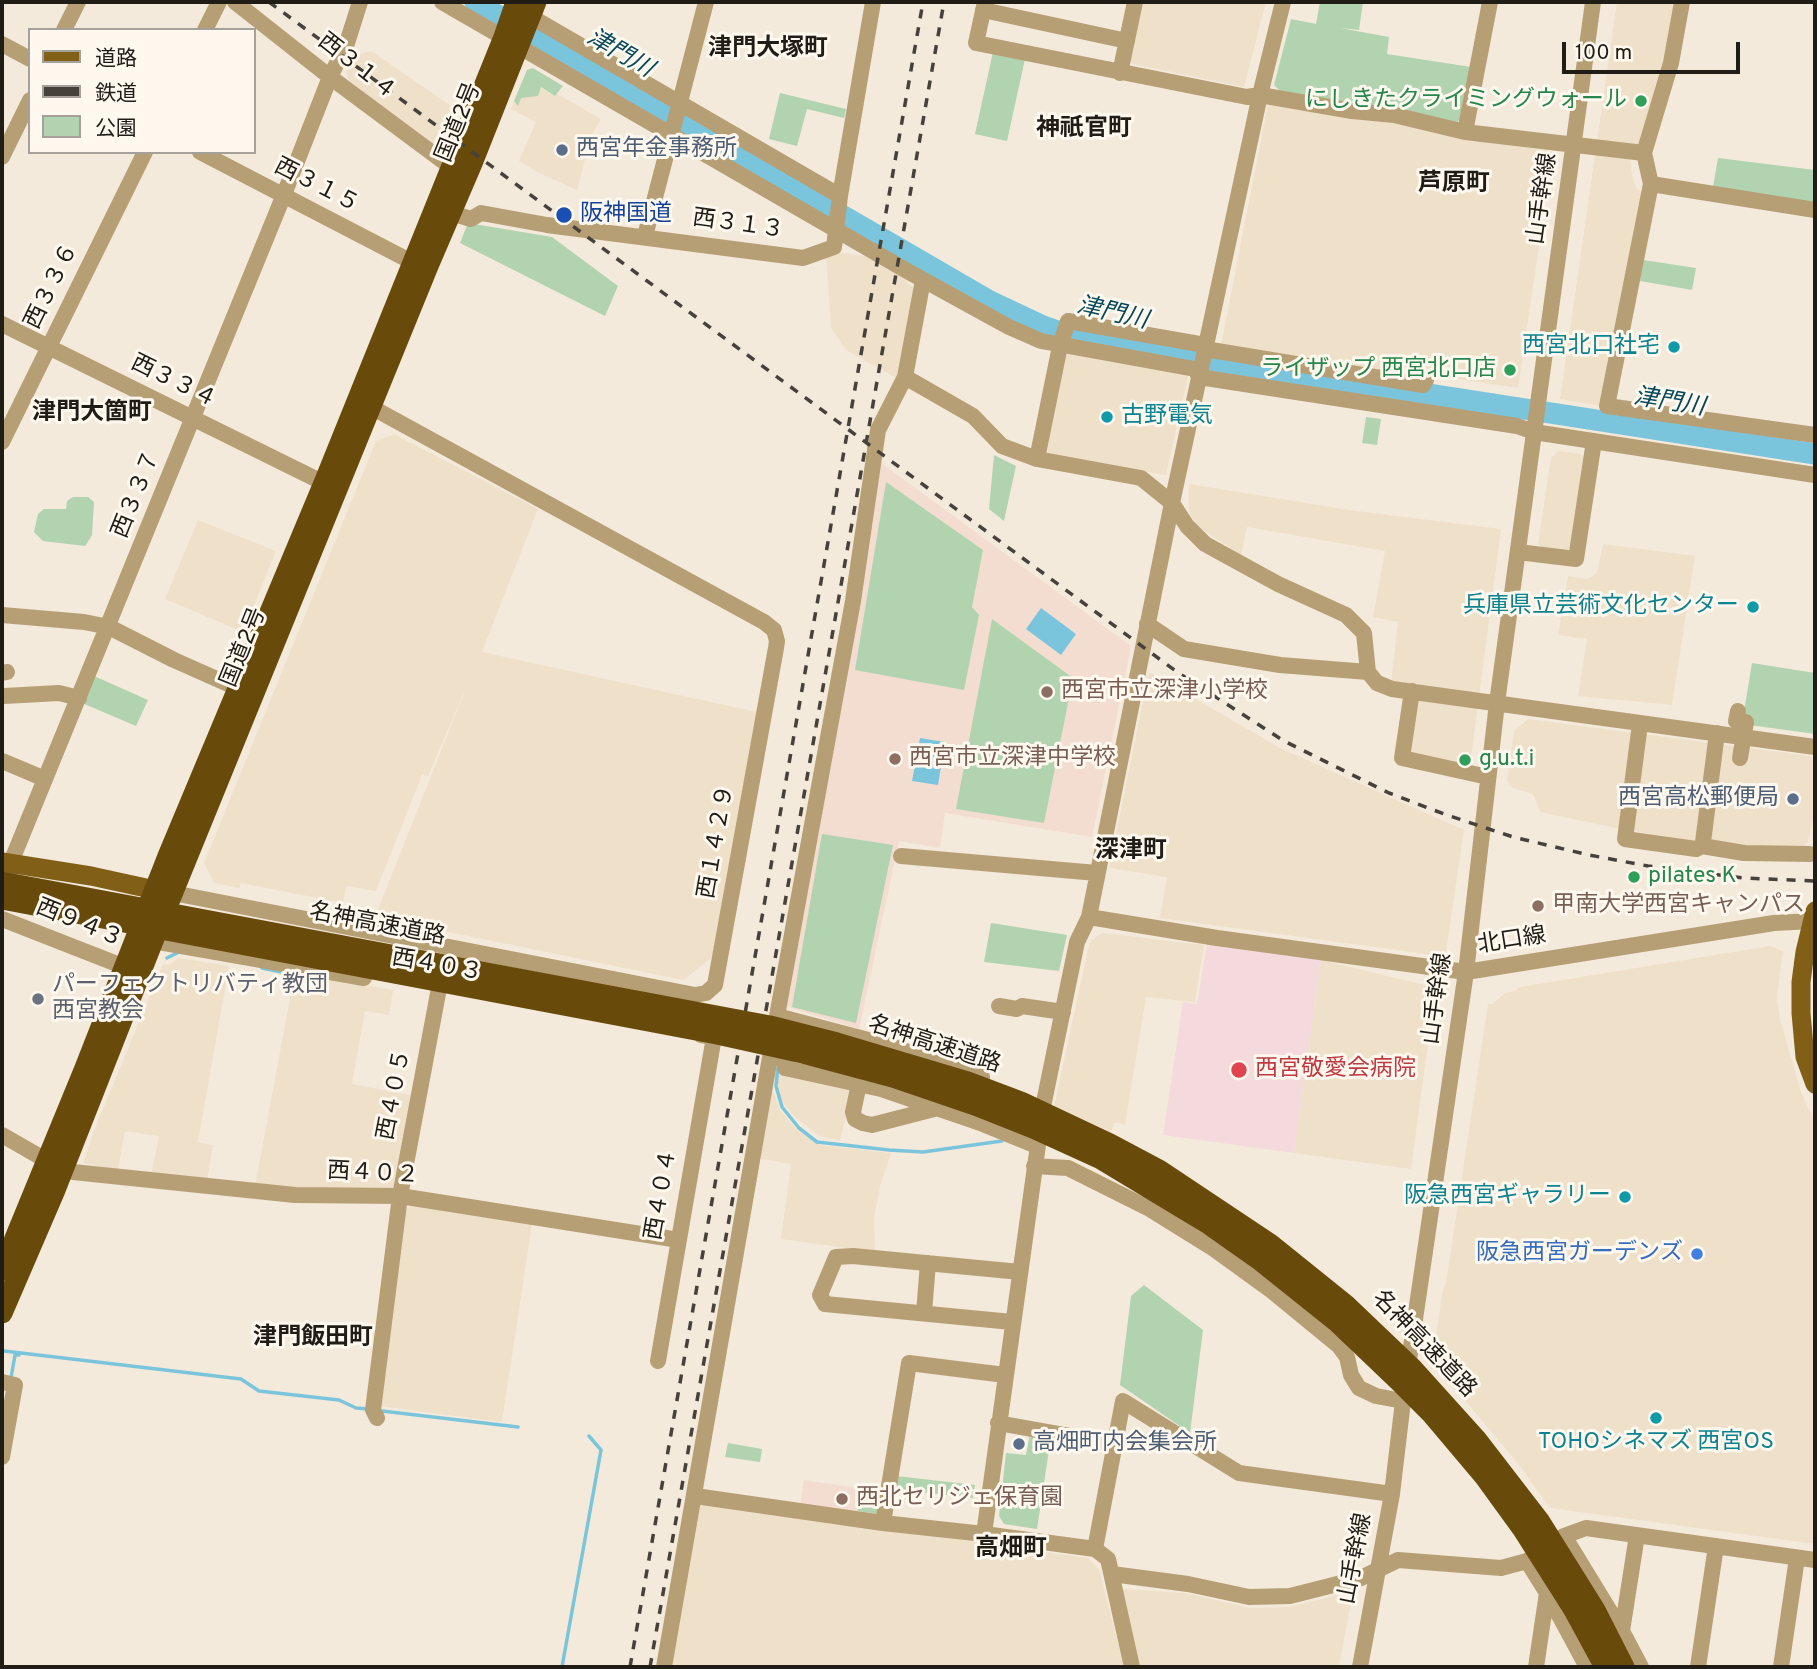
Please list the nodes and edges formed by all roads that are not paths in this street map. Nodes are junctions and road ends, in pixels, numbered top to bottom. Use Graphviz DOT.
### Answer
graph roads {
  1 [pos="78,2"];
  2 [pos="219,2"];
  3 [pos="235,2"];
  4 [pos="360,2"];
  5 [pos="442,2"];
  6 [pos="706,2"];
  7 [pos="873,2"];
  8 [pos="1135,2"];
  9 [pos="1283,2"];
  10 [pos="1489,2"];
  11 [pos="1593,2"];
  12 [pos="1682,2"];
  13 [pos="984,6"];
  14 [pos="518,20"];
  15 [pos="65,28"];
  16 [pos="206,28"];
  17 [pos="1127,41"];
  18 [pos="2,44"];
  19 [pos="28,58"];
  20 [pos="1120,73"];
  21 [pos="330,77"];
  22 [pos="1260,94"];
  23 [pos="28,104"];
  24 [pos="678,104"];
  25 [pos="672,130"];
  26 [pos="1465,132"];
  27 [pos="1574,145"];
  28 [pos="1644,153"];
  29 [pos="144,154"];
  30 [pos="204,154"];
  31 [pos="2,157"];
  32 [pos="451,167"];
  33 [pos="1651,184"];
  34 [pos="283,197"];
  35 [pos="839,198"];
  36 [pos="1815,210"];
  37 [pos="451,213"];
  38 [pos="838,226"];
  39 [pos="645,236"];
  40 [pos="412,262"];
  41 [pos="916,276"];
  42 [pos="2,324"];
  43 [pos="1060,346"];
  44 [pos="49,347"];
  45 [pos="1203,358"];
  46 [pos="905,377"];
  47 [pos="1426,380"];
  48 [pos="364,403"];
  49 [pos="1536,418"];
  50 [pos="193,419"];
  51 [pos="1815,435"];
  52 [pos="1594,441"];
  53 [pos="2,442"];
  54 [pos="1037,459"];
  55 [pos="1815,475"];
  56 [pos="324,483"];
  57 [pos="1172,503"];
  58 [pos="1518,552"];
  59 [pos="2,615"];
  60 [pos="1147,624"];
  61 [pos="108,627"];
  62 [pos="1368,672"];
  63 [pos="237,688"];
  64 [pos="1412,691"];
  65 [pos="79,698"];
  66 [pos="11,699"];
  67 [pos="1497,703"];
  68 [pos="1738,712"];
  69 [pos="1640,724"];
  70 [pos="1717,733"];
  71 [pos="1815,747"];
  72 [pos="1740,758"];
  73 [pos="2,761"];
  74 [pos="1488,777"];
  75 [pos="45,779"];
  76 [pos="1702,846"];
  77 [pos="1810,854"];
  78 [pos="901,856"];
  79 [pos="1097,873"];
  80 [pos="4,874"];
  81 [pos="164,892"];
  82 [pos="2,899"];
  83 [pos="1089,917"];
  84 [pos="1814,918"];
  85 [pos="2,919"];
  86 [pos="153,941"];
  87 [pos="446,947"];
  88 [pos="131,970"];
  89 [pos="1466,972"];
  90 [pos="439,990"];
  91 [pos="999,1006"];
  92 [pos="1063,1012"];
  93 [pos="793,1021"];
  94 [pos="714,1037"];
  95 [pos="785,1063"];
  96 [pos="859,1084"];
  97 [pos="1815,1084"];
  98 [pos="1044,1102"];
  99 [pos="938,1108"];
  100 [pos="2,1135"];
  101 [pos="1037,1146"];
  102 [pos="55,1164"];
  103 [pos="1034,1166"];
  104 [pos="400,1196"];
  105 [pos="679,1240"];
  106 [pos="928,1263"];
  107 [pos="2,1270"];
  108 [pos="1020,1272"];
  109 [pos="2,1313"];
  110 [pos="924,1313"];
  111 [pos="1012,1322"];
  112 [pos="658,1361"];
  113 [pos="1005,1375"];
  114 [pos="2,1382"];
  115 [pos="1404,1401"];
  116 [pos="377,1418"];
  117 [pos="999,1423"];
  118 [pos="1115,1444"];
  119 [pos="2,1457"];
  120 [pos="1392,1494"];
  121 [pos="695,1496"];
  122 [pos="883,1523"];
  123 [pos="984,1534"];
  124 [pos="1637,1535"];
  125 [pos="1564,1536"];
  126 [pos="1716,1546"];
  127 [pos="1095,1549"];
  128 [pos="1797,1558"];
  129 [pos="1815,1560"];
  130 [pos="1527,1561"];
  131 [pos="1379,1568"];
  132 [pos="1112,1574"];
  133 [pos="1548,1594"];
  134 [pos="1622,1632"];
  135 [pos="664,1667"];
  136 [pos="1132,1667"];
  137 [pos="1360,1667"];
  138 [pos="1536,1667"];
  139 [pos="1587,1667"];
  140 [pos="1605,1667"];
  141 [pos="1625,1667"];
  142 [pos="1641,1667"];
  143 [pos="1698,1667"];
  144 [pos="1781,1667"];
  1 -- 15 [label="street"];
  2 -- 16 [label="street"];
  3 -- 21 [label="street, 西３１４"];
  4 -- 21 [label="street, 西３３７"];
  5 -- 14 [label="street"];
  6 -- 24 [label="street"];
  7 -- 35 [label="street"];
  8 -- 17 [label="street"];
  9 -- 22 [label="street"];
  10 -- 26 [label="street"];
  11 -- 27 [label="street, 山手幹線"];
  12 -- 28 [label="street"];
  13 -- 17 [label="street"];
  13 -- 20 [label="street"];
  14 -- 24 [label="street"];
  14 -- 25 [label="street"];
  14 -- 32 [label="highway, 国道2号"];
  14 -- 37 [label="highway, 国道2号"];
  17 -- 20 [label="street"];
  18 -- 19 [label="street"];
  20 -- 22 [label="street"];
  21 -- 32 [label="street, 西３１４"];
  21 -- 34 [label="street, 西３３７"];
  22 -- 26 [label="street"];
  22 -- 45 [label="street"];
  23 -- 31 [label="street"];
  24 -- 25 [label="street"];
  24 -- 35 [label="street"];
  25 -- 38 [label="street"];
  25 -- 39 [label="street"];
  26 -- 27 [label="street"];
  27 -- 28 [label="street"];
  27 -- 49 [label="street, 山手幹線"];
  28 -- 33 [label="street"];
  29 -- 44 [label="street, 西３３６"];
  30 -- 34 [label="street, 西３１５"];
  32 -- 40 [label="highway, 国道2号"];
  33 -- 36 [label="street"];
  33 -- 51 [label="street"];
  34 -- 40 [label="street, 西３１５"];
  34 -- 50 [label="street, 西３３７"];
  35 -- 38 [label="street"];
  37 -- 39 [label="street, 西３１３"];
  37 -- 48 [label="highway, 国道2号"];
  38 -- 39 [label="street, 西３１３"];
  38 -- 41 [label="street"];
  40 -- 48 [label="highway, 国道2号"];
  41 -- 43 [label="street"];
  41 -- 46 [label="street"];
  42 -- 44 [label="street, 西３３４"];
  43 -- 45 [label="street"];
  43 -- 45 [label="street"];
  43 -- 54 [label="street"];
  44 -- 50 [label="street, 西３３４"];
  44 -- 53 [label="street, 西３３６"];
  45 -- 47 [label="street"];
  45 -- 49 [label="street"];
  45 -- 57 [label="street"];
  46 -- 54 [label="street"];
  46 -- 93 [label="street"];
  48 -- 56 [label="highway, 国道2号"];
  48 -- 81 [label="highway, 国道2号"];
  48 -- 87 [label="street, 西１４２９"];
  49 -- 52 [label="street"];
  49 -- 58 [label="street, 山手幹線"];
  50 -- 56 [label="street, 西３３４"];
  50 -- 61 [label="street, 西３３７"];
  52 -- 55 [label="street"];
  52 -- 58 [label="street"];
  54 -- 57 [label="street"];
  56 -- 63 [label="highway, 国道2号"];
  57 -- 60 [label="street"];
  57 -- 62 [label="street"];
  58 -- 67 [label="street, 山手幹線"];
  59 -- 61 [label="street"];
  60 -- 62 [label="street"];
  60 -- 79 [label="street"];
  61 -- 63 [label="street"];
  61 -- 65 [label="street, 西３３７"];
  62 -- 64 [label="street"];
  63 -- 81 [label="highway, 国道2号"];
  64 -- 67 [label="street"];
  64 -- 74 [label="street"];
  65 -- 66 [label="street"];
  65 -- 75 [label="street, 西３３７"];
  67 -- 69 [label="street"];
  67 -- 74 [label="street, 山手幹線"];
  68 -- 72 [label="street, bridge"];
  69 -- 70 [label="street"];
  69 -- 76 [label="street"];
  70 -- 71 [label="street"];
  70 -- 76 [label="street"];
  73 -- 75 [label="street"];
  74 -- 89 [label="street, 山手幹線"];
  75 -- 80 [label="street, 西３３７"];
  76 -- 77 [label="street"];
  78 -- 79 [label="street"];
  79 -- 83 [label="street"];
  80 -- 81 [label="main road"];
  80 -- 141 [label="highway, 名神高速道路, bridge"];
  81 -- 86 [label="highway, 国道2号"];
  81 -- 87 [label="street, 西１４２９"];
  81 -- 88 [label="highway, 国道2号"];
  82 -- 140 [label="highway, 名神高速道路, bridge"];
  83 -- 89 [label="street, 北口線"];
  83 -- 92 [label="street"];
  84 -- 89 [label="street, 北口線"];
  84 -- 97 [label="main road"];
  85 -- 88 [label="street, 西９４３"];
  86 -- 88 [label="highway, 国道2号"];
  86 -- 90 [label="street, 西４０３"];
  87 -- 90 [label="street, 西４０５"];
  88 -- 102 [label="highway, 国道2号"];
  89 -- 115 [label="street, 山手幹線"];
  90 -- 94 [label="street, 西４０３"];
  90 -- 104 [label="street, 西４０５"];
  91 -- 92 [label="street"];
  92 -- 98 [label="street"];
  93 -- 95 [label="street"];
  93 -- 98 [label="street"];
  94 -- 105 [label="street, 西４０４"];
  95 -- 96 [label="street"];
  95 -- 121 [label="street"];
  96 -- 99 [label="street"];
  96 -- 99 [label="street"];
  98 -- 101 [label="street"];
  99 -- 101 [label="street"];
  100 -- 102 [label="street"];
  101 -- 103 [label="street"];
  102 -- 104 [label="street, 西４０２"];
  102 -- 107 [label="highway, 国道2号"];
  102 -- 109 [label="highway, 国道2号"];
  103 -- 108 [label="street"];
  103 -- 115 [label="street"];
  104 -- 105 [label="street, 西４０２"];
  104 -- 116 [label="street, 西４０５"];
  105 -- 112 [label="street, 西４０４"];
  106 -- 108 [label="street"];
  106 -- 110 [label="street"];
  106 -- 110 [label="street"];
  108 -- 111 [label="street"];
  110 -- 111 [label="street"];
  111 -- 113 [label="street"];
  113 -- 117 [label="street"];
  113 -- 122 [label="street"];
  114 -- 119 [label="street"];
  115 -- 120 [label="street, 山手幹線"];
  117 -- 118 [label="street"];
  117 -- 123 [label="street"];
  118 -- 120 [label="street"];
  118 -- 127 [label="street"];
  120 -- 131 [label="street, 山手幹線"];
  121 -- 122 [label="street"];
  121 -- 135 [label="street"];
  122 -- 123 [label="street"];
  123 -- 127 [label="street"];
  124 -- 125 [label="street"];
  124 -- 126 [label="street"];
  124 -- 134 [label="street"];
  125 -- 130 [label="street"];
  125 -- 134 [label="street"];
  126 -- 128 [label="street"];
  126 -- 143 [label="street"];
  127 -- 132 [label="street"];
  128 -- 129 [label="street"];
  128 -- 144 [label="street"];
  130 -- 131 [label="street"];
  130 -- 133 [label="street"];
  131 -- 132 [label="street"];
  131 -- 137 [label="street, 山手幹線"];
  132 -- 136 [label="street"];
  133 -- 138 [label="street"];
  133 -- 139 [label="street"];
  134 -- 142 [label="street"];
}
